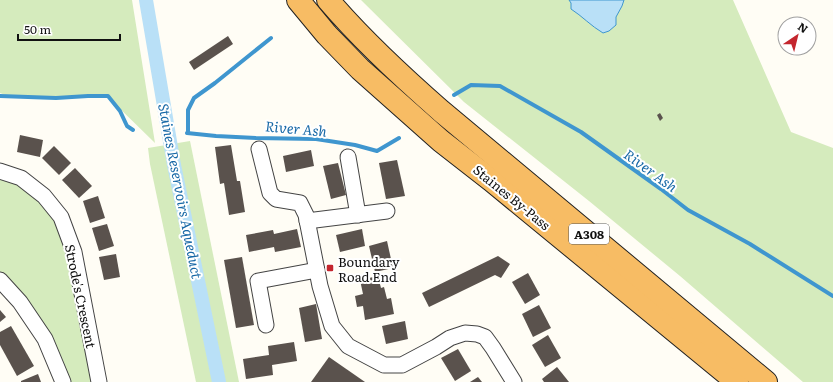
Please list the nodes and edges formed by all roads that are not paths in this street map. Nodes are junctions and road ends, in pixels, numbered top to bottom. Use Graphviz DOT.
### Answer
graph roads {
  1 [pos="298,0"];
  2 [pos="328,0"];
  3 [pos="259,149"];
  4 [pos="348,157"];
  5 [pos="0,171"];
  6 [pos="387,212"];
  7 [pos="358,215"];
  8 [pos="307,221"];
  9 [pos="317,270"];
  10 [pos="0,280"];
  11 [pos="266,325"];
  12 [pos="63,382"];
  13 [pos="99,382"];
  14 [pos="514,382"];
  15 [pos="737,382"];
  16 [pos="766,382"];
  1 -- 15 [label="highway, Staines By-Pass / A308"];
  2 -- 16 [label="highway, Staines By-Pass / A308"];
  3 -- 8 [label="street"];
  4 -- 7 [label="street"];
  5 -- 13 [label="street, Strode's Crescent"];
  6 -- 7 [label="street"];
  7 -- 8 [label="street"];
  8 -- 9 [label="street"];
  9 -- 11 [label="street"];
  9 -- 14 [label="street"];
  10 -- 12 [label="street"];
}
